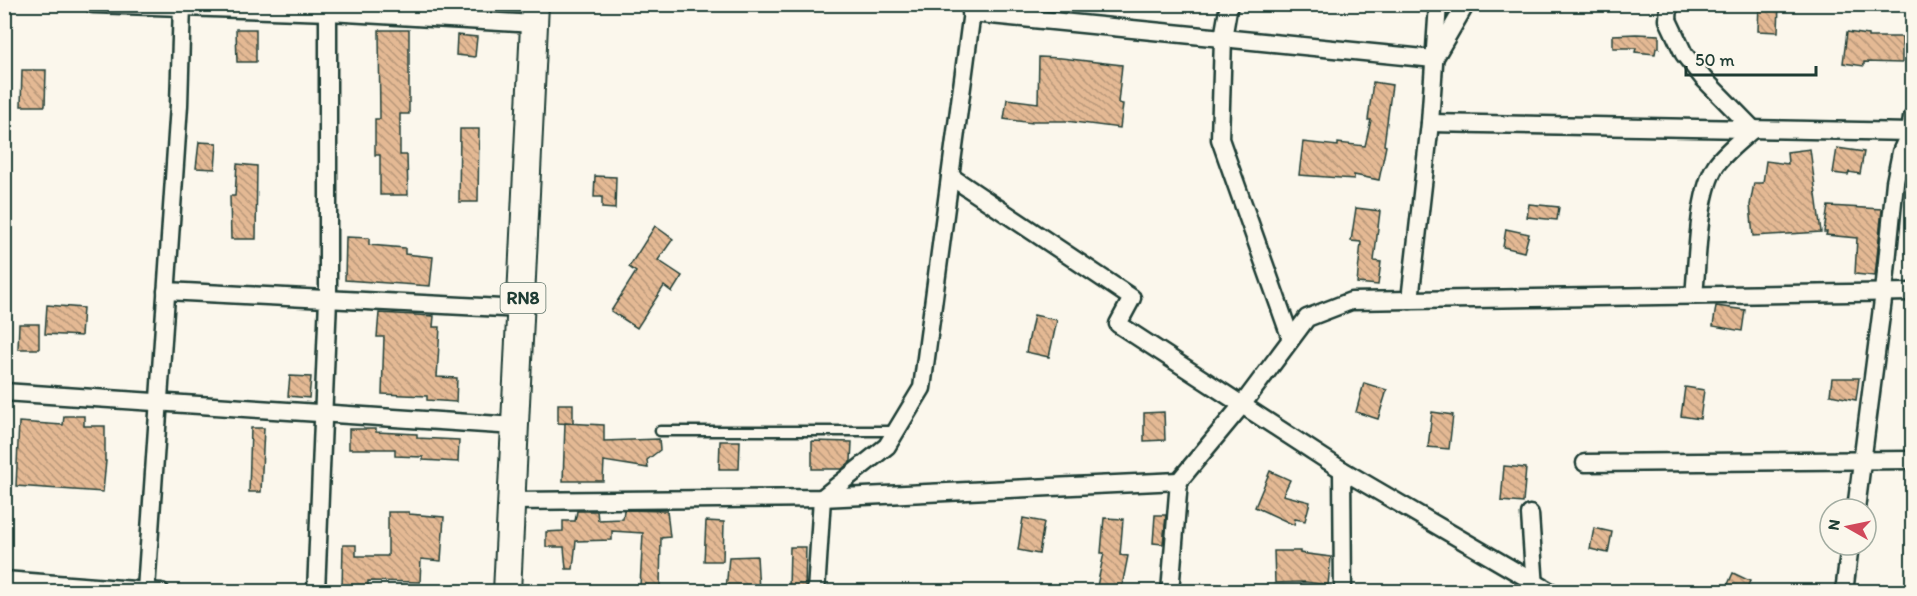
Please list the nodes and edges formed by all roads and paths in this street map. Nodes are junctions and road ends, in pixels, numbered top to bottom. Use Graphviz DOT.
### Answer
graph roads {
  1 [pos="93,4"];
  2 [pos="1229,4"];
  3 [pos="1438,4"];
  4 [pos="1466,4"];
  5 [pos="1669,4"];
  6 [pos="182,6"];
  7 [pos="329,8"];
  8 [pos="972,9"];
  9 [pos="535,14"];
  10 [pos="1223,38"];
  11 [pos="1434,58"];
  12 [pos="1430,123"];
  13 [pos="1912,128"];
  14 [pos="1753,129"];
  15 [pos="950,176"];
  16 [pos="166,291"];
  17 [pos="1884,292"];
  18 [pos="1912,292"];
  19 [pos="1694,295"];
  20 [pos="328,300"];
  21 [pos="1410,300"];
  22 [pos="522,309"];
  23 [pos="1291,339"];
  24 [pos="4,392"];
  25 [pos="159,402"];
  26 [pos="1242,405"];
  27 [pos="325,414"];
  28 [pos="515,426"];
  29 [pos="660,431"];
  30 [pos="896,431"];
  31 [pos="1912,460"];
  32 [pos="1863,461"];
  33 [pos="1585,463"];
  34 [pos="1342,470"];
  35 [pos="1179,481"];
  36 [pos="1858,497"];
  37 [pos="822,498"];
  38 [pos="511,501"];
  39 [pos="1530,514"];
  40 [pos="1849,557"];
  41 [pos="4,580"];
  42 [pos="1535,586"];
  43 [pos="153,591"];
  44 [pos="316,591"];
  45 [pos="507,591"];
  46 [pos="816,591"];
  47 [pos="1170,591"];
  48 [pos="1343,591"];
  49 [pos="1551,591"];
  50 [pos="1844,591"];
  1 -- 6 [label="street"];
  2 -- 10 [label="street"];
  3 -- 11 [label="street"];
  4 -- 11 [label="street"];
  5 -- 14 [label="street"];
  6 -- 7 [label="street"];
  6 -- 16 [label="street"];
  7 -- 9 [label="street"];
  7 -- 20 [label="street"];
  8 -- 10 [label="street"];
  8 -- 15 [label="street"];
  9 -- 22 [label="main road, RN8"];
  10 -- 11 [label="street"];
  10 -- 23 [label="street"];
  11 -- 12 [label="street"];
  12 -- 14 [label="street"];
  12 -- 21 [label="street"];
  13 -- 14 [label="street"];
  13 -- 17 [label="street"];
  14 -- 19 [label="street"];
  15 -- 26 [label="street"];
  15 -- 30 [label="street"];
  16 -- 20 [label="street"];
  16 -- 25 [label="street"];
  17 -- 18 [label="street"];
  17 -- 19 [label="street"];
  17 -- 32 [label="street"];
  19 -- 21 [label="street"];
  20 -- 22 [label="street"];
  20 -- 27 [label="street"];
  21 -- 23 [label="street"];
  22 -- 28 [label="main road, RN8"];
  23 -- 26 [label="street"];
  24 -- 25 [label="street"];
  25 -- 27 [label="street"];
  25 -- 43 [label="street"];
  26 -- 34 [label="street"];
  26 -- 35 [label="street"];
  27 -- 28 [label="street"];
  27 -- 44 [label="street"];
  28 -- 38 [label="main road, RN8"];
  29 -- 30 [label="lane"];
  30 -- 37 [label="street"];
  31 -- 32 [label="street"];
  32 -- 33 [label="street"];
  32 -- 36 [label="street"];
  34 -- 42 [label="street"];
  34 -- 48 [label="street"];
  35 -- 37 [label="street"];
  35 -- 47 [label="street"];
  37 -- 38 [label="street"];
  37 -- 46 [label="street"];
  38 -- 45 [label="main road, RN8"];
  39 -- 42 [label="street"];
  40 -- 50 [label="street"];
  41 -- 43 [label="street"];
  42 -- 49 [label="street"];
}
